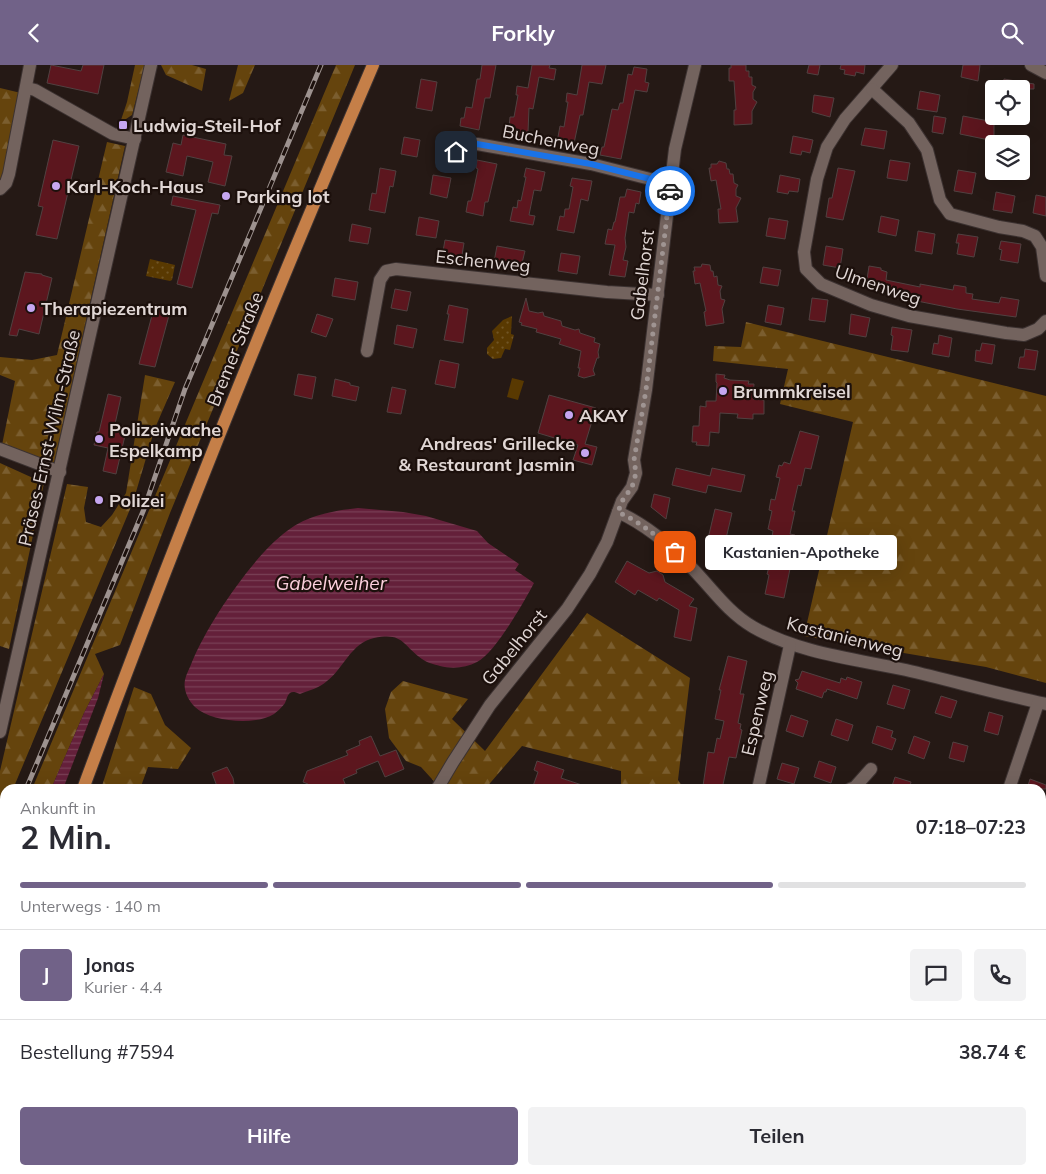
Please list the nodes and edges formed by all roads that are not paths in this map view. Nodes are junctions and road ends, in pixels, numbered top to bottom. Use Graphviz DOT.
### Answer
graph roads {
  1 [pos="30,65"];
  2 [pos="151,65"];
  3 [pos="373,65"];
  4 [pos="695,65"];
  5 [pos="892,65"];
  6 [pos="1031,65"];
  7 [pos="1046,73"];
  8 [pos="27,88"];
  9 [pos="872,89"];
  10 [pos="134,139"];
  11 [pos="456,152"];
  12 [pos="670,184"];
  13 [pos="0,189"];
  14 [pos="1046,275"];
  15 [pos="658,295"];
  16 [pos="1046,321"];
  17 [pos="368,351"];
  18 [pos="0,449"];
  19 [pos="60,472"];
  20 [pos="618,512"];
  21 [pos="790,645"];
  22 [pos="6,675"];
  23 [pos="1042,704"];
  24 [pos="0,732"];
  25 [pos="871,769"];
  26 [pos="85,784"];
  27 [pos="440,784"];
  28 [pos="759,784"];
  29 [pos="857,784"];
  30 [pos="1012,784"];
  1 -- 8 [label="street"];
  2 -- 10 [label="street, Präses-Ernst-Wilm-Straße"];
  3 -- 26 [label="main road, Bremer Straße"];
  4 -- 12 [label="street, Gabelhorst"];
  5 -- 9 [label="street, Ulmenweg"];
  6 -- 7 [label="street"];
  8 -- 10 [label="street"];
  8 -- 13 [label="street"];
  9 -- 14 [label="street"];
  9 -- 16 [label="street, Ulmenweg"];
  10 -- 19 [label="street, Präses-Ernst-Wilm-Straße"];
  11 -- 12 [label="street, Buchenweg"];
  12 -- 15 [label="street, Gabelhorst"];
  15 -- 17 [label="street, Eschenweg"];
  15 -- 20 [label="street, Gabelhorst"];
  18 -- 19 [label="street"];
  19 -- 22 [label="street, Präses-Ernst-Wilm-Straße"];
  20 -- 21 [label="street, Kastanienweg"];
  20 -- 27 [label="street, Gabelhorst"];
  21 -- 23 [label="street, Kastanienweg"];
  21 -- 28 [label="street, Espenweg"];
  22 -- 24 [label="street, Präses-Ernst-Wilm-Straße"];
  23 -- 30 [label="street"];
  25 -- 29 [label="street"];
}
